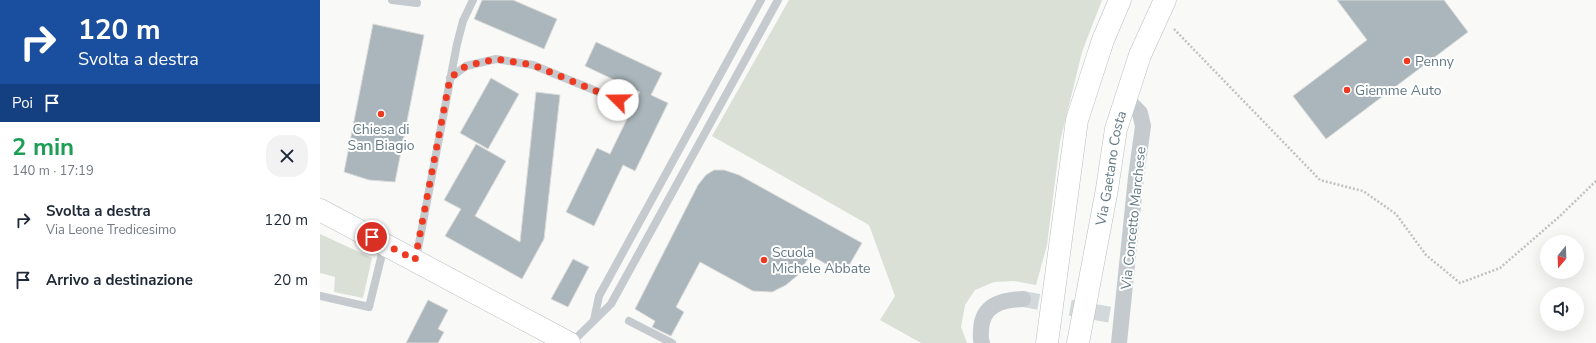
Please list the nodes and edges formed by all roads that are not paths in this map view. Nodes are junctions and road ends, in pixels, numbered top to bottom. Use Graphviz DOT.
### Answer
graph roads {
  1 [pos="392,0"];
  2 [pos="473,0"];
  3 [pos="761,0"];
  4 [pos="778,0"];
  5 [pos="1120,0"];
  6 [pos="417,3"];
  7 [pos="1162,6"];
  8 [pos="450,78"];
  9 [pos="1126,99"];
  10 [pos="618,100"];
  11 [pos="320,210"];
  12 [pos="384,244"];
  13 [pos="415,260"];
  14 [pos="320,296"];
  15 [pos="1023,299"];
  16 [pos="594,320"];
  17 [pos="629,321"];
  18 [pos="570,343"];
  19 [pos="672,343"];
  20 [pos="982,343"];
  21 [pos="1047,343"];
  22 [pos="1078,343"];
  23 [pos="1119,343"];
  1 -- 6 [label="lane"];
  2 -- 8 [label="lane"];
  3 -- 16 [label="lane"];
  4 -- 16 [label="lane"];
  5 -- 21 [label="street"];
  7 -- 9 [label="street, Via Gaetano Costa"];
  8 -- 10 [label="lane"];
  8 -- 13 [label="lane"];
  9 -- 22 [label="street, Via Gaetano Costa"];
  9 -- 23 [label="street, Via Concetto Marchese"];
  11 -- 12 [label="street"];
  12 -- 13 [label="street"];
  12 -- 14 [label="lane"];
  13 -- 18 [label="street"];
  15 -- 20 [label="street"];
  16 -- 18 [label="lane"];
  17 -- 19 [label="lane"];
}
